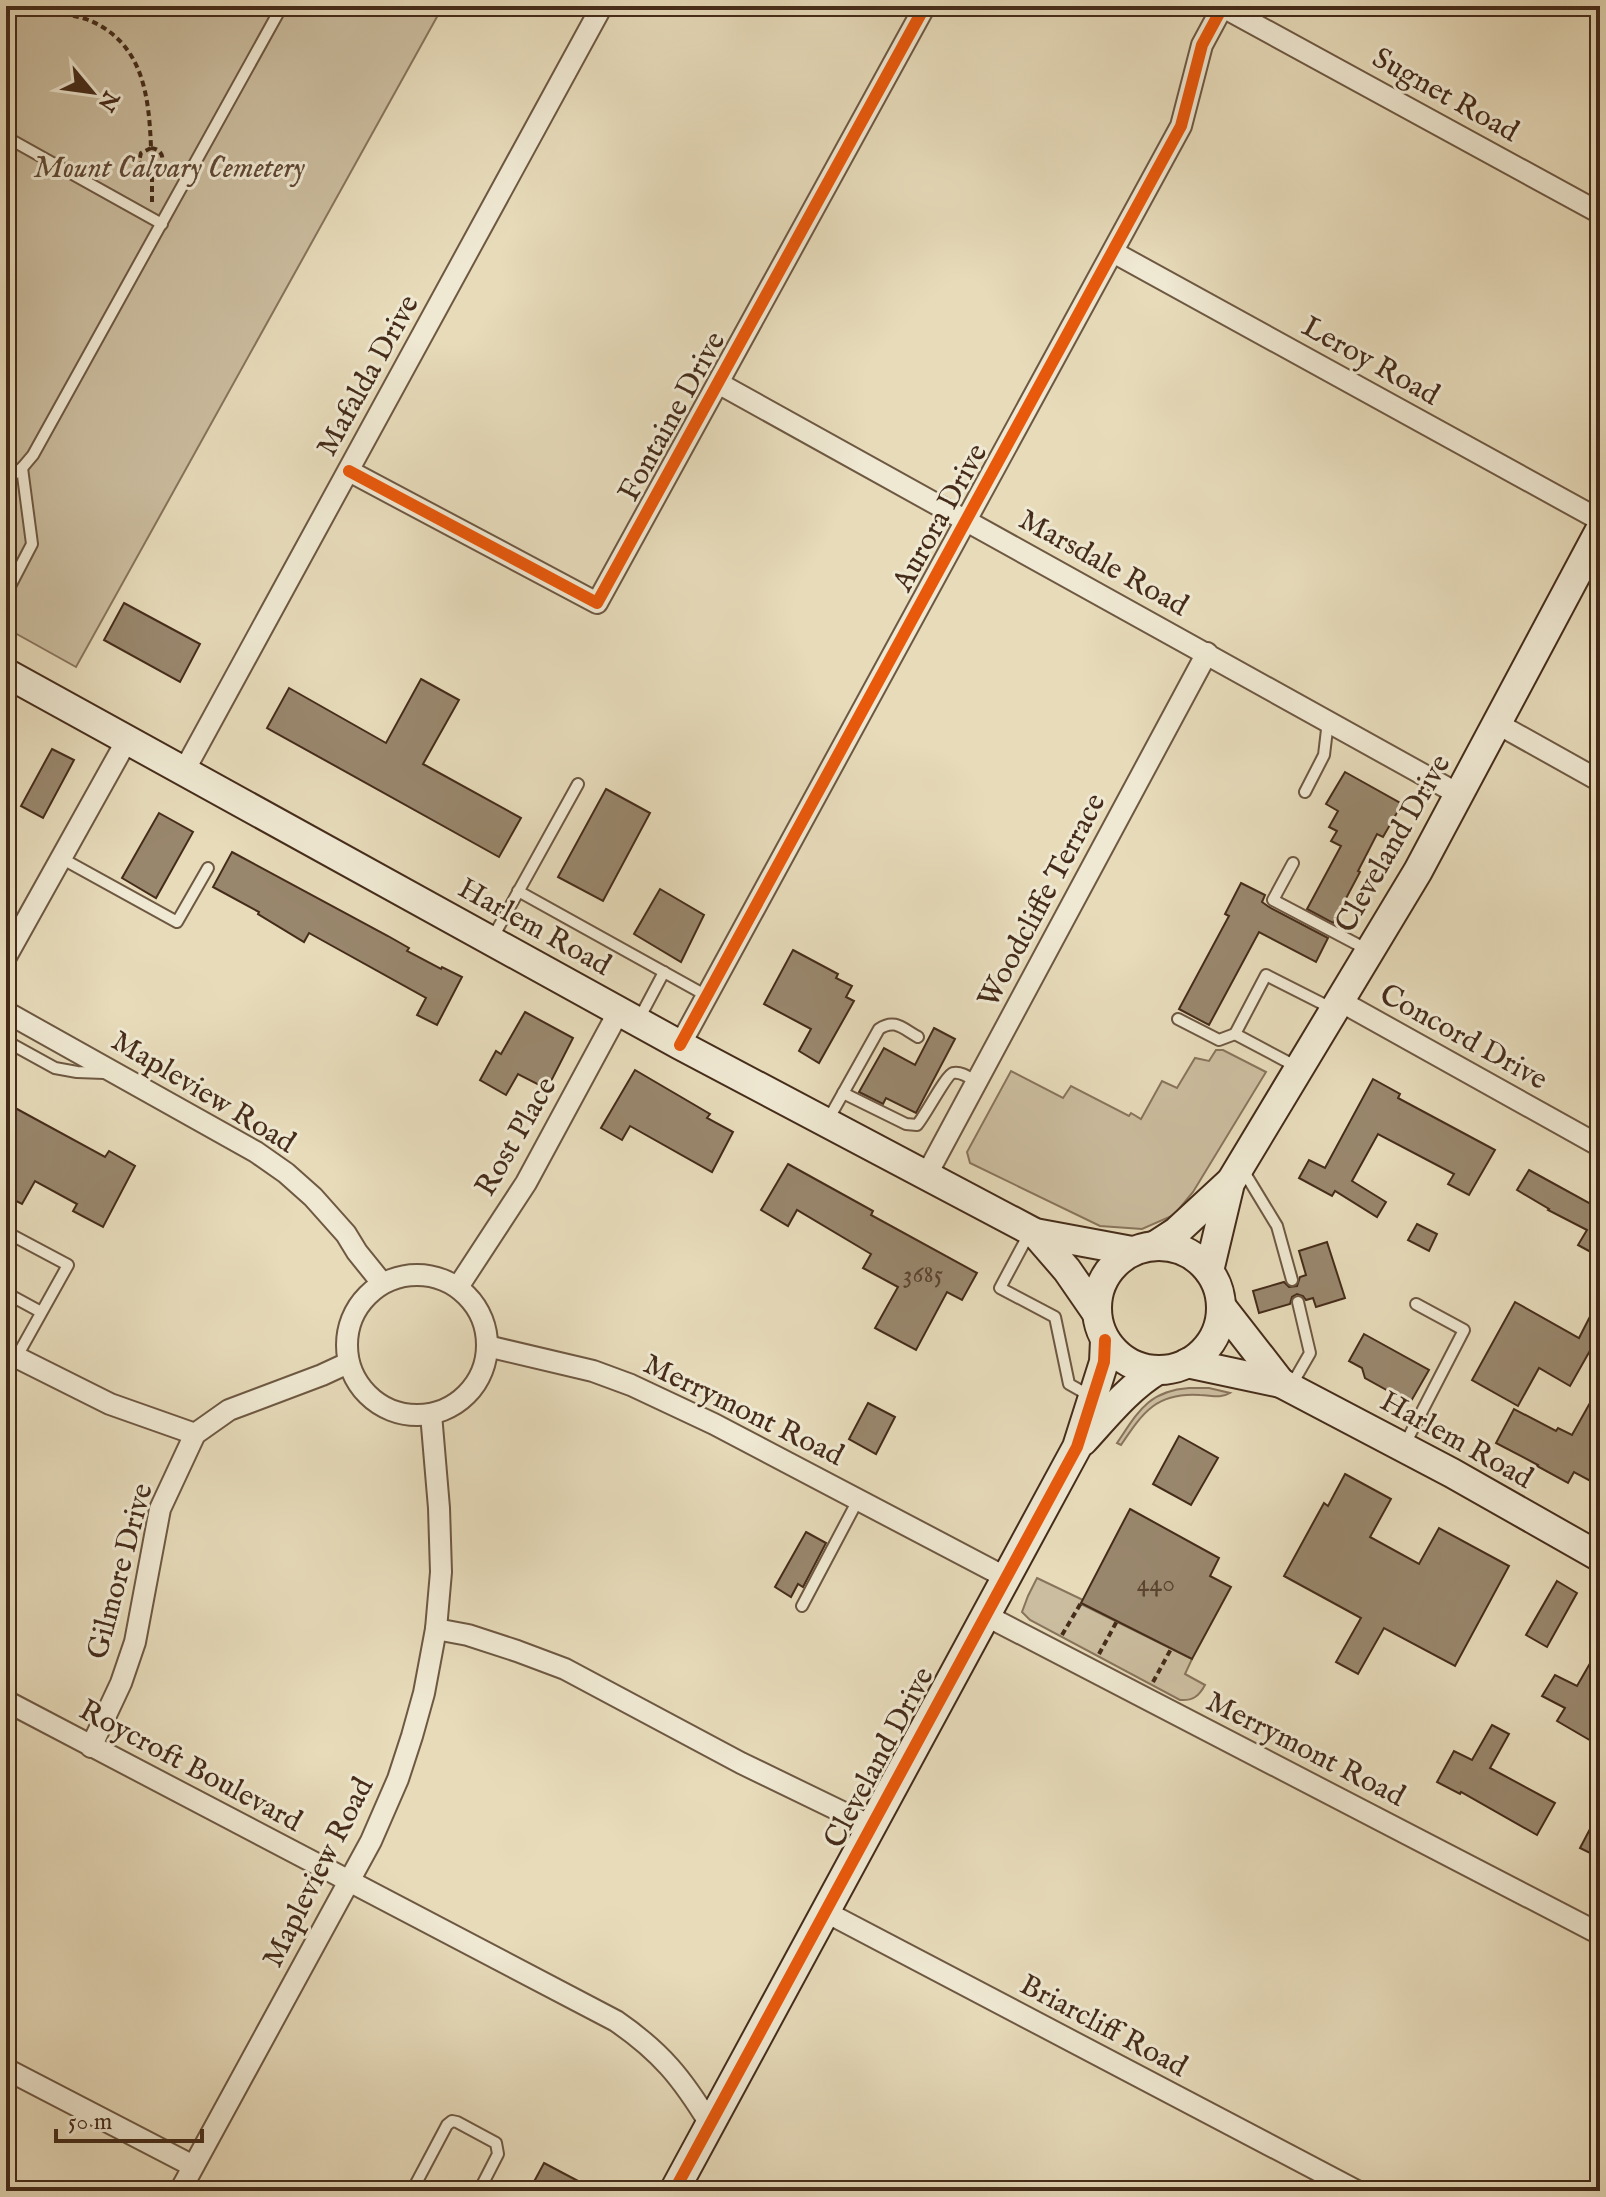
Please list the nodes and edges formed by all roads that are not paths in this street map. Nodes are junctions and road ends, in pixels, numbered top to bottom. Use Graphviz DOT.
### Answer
graph roads {
  1 [pos="282,6"];
  2 [pos="602,6"];
  3 [pos="925,6"];
  4 [pos="1222,6"];
  5 [pos="6,137"];
  6 [pos="1600,213"];
  7 [pos="157,221"];
  8 [pos="1113,252"];
  9 [pos="718,383"];
  10 [pos="22,468"];
  11 [pos="349,471"];
  12 [pos="6,480"];
  13 [pos="1600,520"];
  14 [pos="967,521"];
  15 [pos="1600,530"];
  16 [pos="6,594"];
  17 [pos="1207,653"];
  18 [pos="6,673"];
  19 [pos="1328,721"];
  20 [pos="1498,724"];
  21 [pos="127,740"];
  22 [pos="184,771"];
  23 [pos="1600,781"];
  24 [pos="578,784"];
  25 [pos="1305,792"];
  26 [pos="1460,795"];
  27 [pos="61,858"];
  28 [pos="1293,863"];
  29 [pos="208,868"];
  30 [pos="518,891"];
  31 [pos="491,940"];
  32 [pos="1370,951"];
  33 [pos="6,957"];
  34 [pos="664,972"];
  35 [pos="707,996"];
  36 [pos="1337,1006"];
  37 [pos="6,1012"];
  38 [pos="628,1016"];
  39 [pos="1178,1019"];
  40 [pos="1235,1034"];
  41 [pos="918,1037"];
  42 [pos="6,1041"];
  43 [pos="680,1045"];
  44 [pos="1299,1068"];
  45 [pos="115,1073"];
  46 [pos="977,1082"];
  47 [pos="843,1093"];
  48 [pos="827,1122"];
  49 [pos="1600,1146"];
  50 [pos="927,1174"];
  51 [pos="1235,1174"];
  52 [pos="6,1232"];
  53 [pos="1033,1232"];
  54 [pos="1144,1248"];
  55 [pos="1209,1271"];
  56 [pos="1292,1280"];
  57 [pos="382,1283"];
  58 [pos="458,1287"];
  59 [pos="6,1293"];
  60 [pos="1298,1302"];
  61 [pos="1416,1304"];
  62 [pos="1221,1306"];
  63 [pos="41,1312"];
  64 [pos="1096,1312"];
  65 [pos="1105,1340"];
  66 [pos="487,1346"];
  67 [pos="16,1357"];
  68 [pos="348,1363"];
  69 [pos="1187,1363"];
  70 [pos="1158,1370"];
  71 [pos="6,1376"];
  72 [pos="1286,1386"];
  73 [pos="1093,1398"];
  74 [pos="431,1414"];
  75 [pos="195,1434"];
  76 [pos="1077,1447"];
  77 [pos="1403,1448"];
  78 [pos="858,1500"];
  79 [pos="1600,1557"];
  80 [pos="1005,1577"];
  81 [pos="802,1606"];
  82 [pos="985,1615"];
  83 [pos="436,1629"];
  84 [pos="6,1701"];
  85 [pos="91,1747"];
  86 [pos="871,1826"];
  87 [pos="348,1881"];
  88 [pos="824,1911"];
  89 [pos="1600,1934"];
  90 [pos="6,2069"];
  91 [pos="710,2124"];
  92 [pos="193,2166"];
  93 [pos="180,2191"];
  94 [pos="412,2191"];
  95 [pos="479,2191"];
  96 [pos="674,2191"];
  97 [pos="1357,2191"];
  1 -- 7 [label="lane"];
  2 -- 11 [label="street, Mafalda Drive"];
  3 -- 9 [label="street, Fontaine Drive"];
  4 -- 6 [label="street, Sugnet Road"];
  4 -- 8 [label="street, Aurora Drive"];
  5 -- 7 [label="lane"];
  7 -- 10 [label="lane"];
  8 -- 13 [label="street, Leroy Road"];
  8 -- 14 [label="street, Aurora Drive"];
  9 -- 11 [label="street, Fontaine Drive"];
  9 -- 14 [label="street, Marsdale Road"];
  10 -- 12 [label="lane"];
  10 -- 16 [label="lane"];
  11 -- 22 [label="street, Mafalda Drive"];
  14 -- 17 [label="street, Marsdale Road"];
  14 -- 35 [label="street, Aurora Drive"];
  15 -- 20 [label="main road, Cleveland Drive"];
  17 -- 19 [label="street, Marsdale Road"];
  17 -- 46 [label="street, Woodcliffe Terrace"];
  18 -- 21 [label="main road, Harlem Road"];
  19 -- 25 [label="lane"];
  19 -- 26 [label="street, Marsdale Road"];
  20 -- 23 [label="street"];
  20 -- 26 [label="main road, Cleveland Drive"];
  21 -- 22 [label="main road, Harlem Road"];
  21 -- 27 [label="street"];
  22 -- 31 [label="main road, Harlem Road"];
  24 -- 30 [label="lane"];
  26 -- 32 [label="main road, Cleveland Drive"];
  27 -- 29 [label="lane"];
  27 -- 33 [label="street"];
  28 -- 32 [label="lane"];
  30 -- 31 [label="lane"];
  30 -- 34 [label="lane"];
  31 -- 38 [label="main road, Harlem Road"];
  32 -- 36 [label="main road, Cleveland Drive"];
  34 -- 35 [label="lane"];
  34 -- 38 [label="lane"];
  35 -- 43 [label="street, Aurora Drive"];
  36 -- 40 [label="lane"];
  36 -- 44 [label="main road, Cleveland Drive"];
  36 -- 49 [label="street, Concord Drive"];
  37 -- 45 [label="street, Mapleview Road"];
  38 -- 43 [label="main road, Harlem Road"];
  38 -- 58 [label="street, Rost Place"];
  39 -- 40 [label="lane"];
  40 -- 44 [label="lane"];
  41 -- 47 [label="lane"];
  42 -- 45 [label="lane"];
  43 -- 48 [label="main road, Harlem Road"];
  44 -- 51 [label="main road, Cleveland Drive"];
  45 -- 57 [label="street, Mapleview Road"];
  46 -- 47 [label="lane"];
  46 -- 50 [label="street, Woodcliffe Terrace"];
  47 -- 48 [label="lane"];
  48 -- 50 [label="main road, Harlem Road"];
  50 -- 53 [label="main road, Harlem Road"];
  51 -- 54 [label="main road, Cleveland Drive"];
  51 -- 55 [label="main road, Cleveland Drive"];
  51 -- 56 [label="lane"];
  52 -- 63 [label="lane"];
  53 -- 54 [label="main road, Harlem Road"];
  53 -- 64 [label="main road, Harlem Road"];
  53 -- 73 [label="lane"];
  54 -- 55 [label="main road"];
  54 -- 64 [label="main road"];
  55 -- 62 [label="main road"];
  57 -- 58 [label="street"];
  57 -- 68 [label="street"];
  58 -- 66 [label="street"];
  59 -- 63 [label="lane"];
  60 -- 72 [label="lane"];
  61 -- 77 [label="lane"];
  62 -- 69 [label="main road"];
  62 -- 72 [label="main road, Harlem Road"];
  63 -- 67 [label="lane"];
  64 -- 65 [label="main road"];
  65 -- 70 [label="main road"];
  65 -- 73 [label="main road, Cleveland Drive"];
  66 -- 74 [label="street"];
  66 -- 78 [label="street, Merrymont Road"];
  67 -- 71 [label="lane"];
  67 -- 75 [label="street"];
  68 -- 74 [label="street"];
  68 -- 75 [label="street, Gilmore Drive"];
  69 -- 70 [label="main road"];
  69 -- 72 [label="main road, Harlem Road"];
  70 -- 76 [label="main road, Cleveland Drive"];
  72 -- 77 [label="main road, Harlem Road"];
  73 -- 76 [label="main road, Cleveland Drive"];
  74 -- 83 [label="street, Mapleview Road"];
  75 -- 85 [label="street, Gilmore Drive"];
  76 -- 80 [label="main road, Cleveland Drive"];
  77 -- 79 [label="main road, Harlem Road"];
  78 -- 80 [label="street, Merrymont Road"];
  78 -- 81 [label="lane"];
  80 -- 82 [label="main road, Cleveland Drive"];
  82 -- 86 [label="main road, Cleveland Drive"];
  82 -- 89 [label="street, Merrymont Road"];
  83 -- 86 [label="street"];
  83 -- 87 [label="street, Mapleview Road"];
  84 -- 85 [label="street, Roycroft Boulevard"];
  85 -- 87 [label="street, Roycroft Boulevard"];
  86 -- 88 [label="main road, Cleveland Drive"];
  87 -- 91 [label="street, Roycroft Boulevard"];
  87 -- 92 [label="street, Mapleview Road"];
  88 -- 91 [label="main road, Cleveland Drive"];
  88 -- 97 [label="street, Briarcliff Road"];
  90 -- 92 [label="street"];
  91 -- 96 [label="main road, Cleveland Drive"];
  92 -- 93 [label="street, Mapleview Road"];
  94 -- 95 [label="lane"];
}
